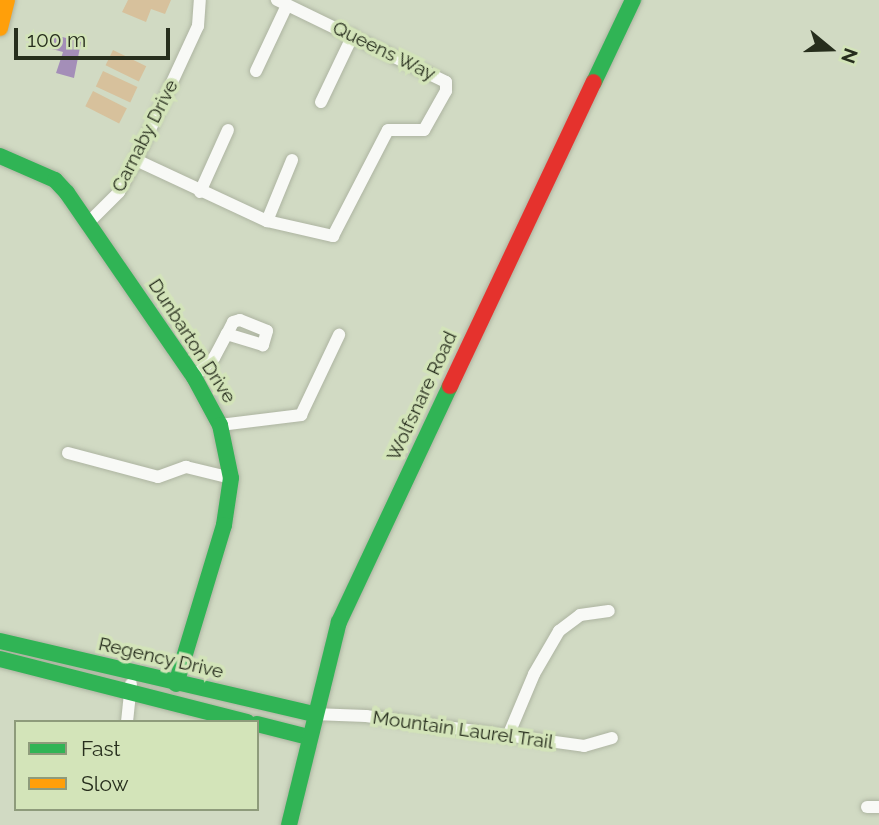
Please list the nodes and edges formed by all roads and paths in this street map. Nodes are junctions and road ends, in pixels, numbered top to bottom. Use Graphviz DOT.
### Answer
graph roads {
  1 [pos="7,0"];
  2 [pos="200,0"];
  3 [pos="633,0"];
  4 [pos="282,2"];
  5 [pos="0,28"];
  6 [pos="353,35"];
  7 [pos="256,71"];
  8 [pos="321,102"];
  9 [pos="228,130"];
  10 [pos="0,156"];
  11 [pos="136,160"];
  12 [pos="292,160"];
  13 [pos="200,192"];
  14 [pos="267,221"];
  15 [pos="88,223"];
  16 [pos="227,334"];
  17 [pos="339,335"];
  18 [pos="194,377"];
  19 [pos="220,425"];
  20 [pos="68,453"];
  21 [pos="231,478"];
  22 [pos="609,611"];
  23 [pos="1,649"];
  24 [pos="134,673"];
  25 [pos="182,685"];
  26 [pos="129,692"];
  27 [pos="184,706"];
  28 [pos="313,713"];
  29 [pos="127,720"];
  30 [pos="239,720"];
  31 [pos="259,725"];
  32 [pos="508,736"];
  33 [pos="307,737"];
  34 [pos="612,738"];
  35 [pos="289,825"];
  1 -- 5 [label="street"];
  2 -- 11 [label="street, Carnaby Drive"];
  3 -- 28 [label="street, Wolfsnare Road"];
  4 -- 6 [label="street, Queens Way"];
  4 -- 7 [label="street"];
  6 -- 8 [label="street"];
  6 -- 14 [label="street, Queens Way"];
  9 -- 13 [label="street"];
  10 -- 15 [label="street, Dunbarton Drive"];
  11 -- 13 [label="street, Queens Way"];
  11 -- 15 [label="street, Carnaby Drive"];
  12 -- 14 [label="street"];
  13 -- 14 [label="street, Queens Way"];
  15 -- 18 [label="street, Dunbarton Drive"];
  16 -- 18 [label="street"];
  17 -- 19 [label="street"];
  18 -- 19 [label="street, Dunbarton Drive"];
  19 -- 21 [label="street, Dunbarton Drive"];
  20 -- 21 [label="street"];
  21 -- 25 [label="street, Dunbarton Drive"];
  22 -- 32 [label="street"];
  23 -- 24 [label="street, Regency Drive"];
  23 -- 26 [label="street, Regency Drive"];
  24 -- 25 [label="street, Regency Drive"];
  24 -- 26 [label="street"];
  25 -- 27 [label="street"];
  25 -- 28 [label="street, Regency Drive"];
  26 -- 27 [label="street, Regency Drive"];
  26 -- 29 [label="street"];
  27 -- 30 [label="street, Regency Drive"];
  28 -- 32 [label="street, Mountain Laurel Trail"];
  28 -- 33 [label="street, Wolfsnare Road"];
  31 -- 33 [label="street"];
  32 -- 34 [label="street, Mountain Laurel Trail"];
  33 -- 35 [label="street, Wolfsnare Road"];
}
